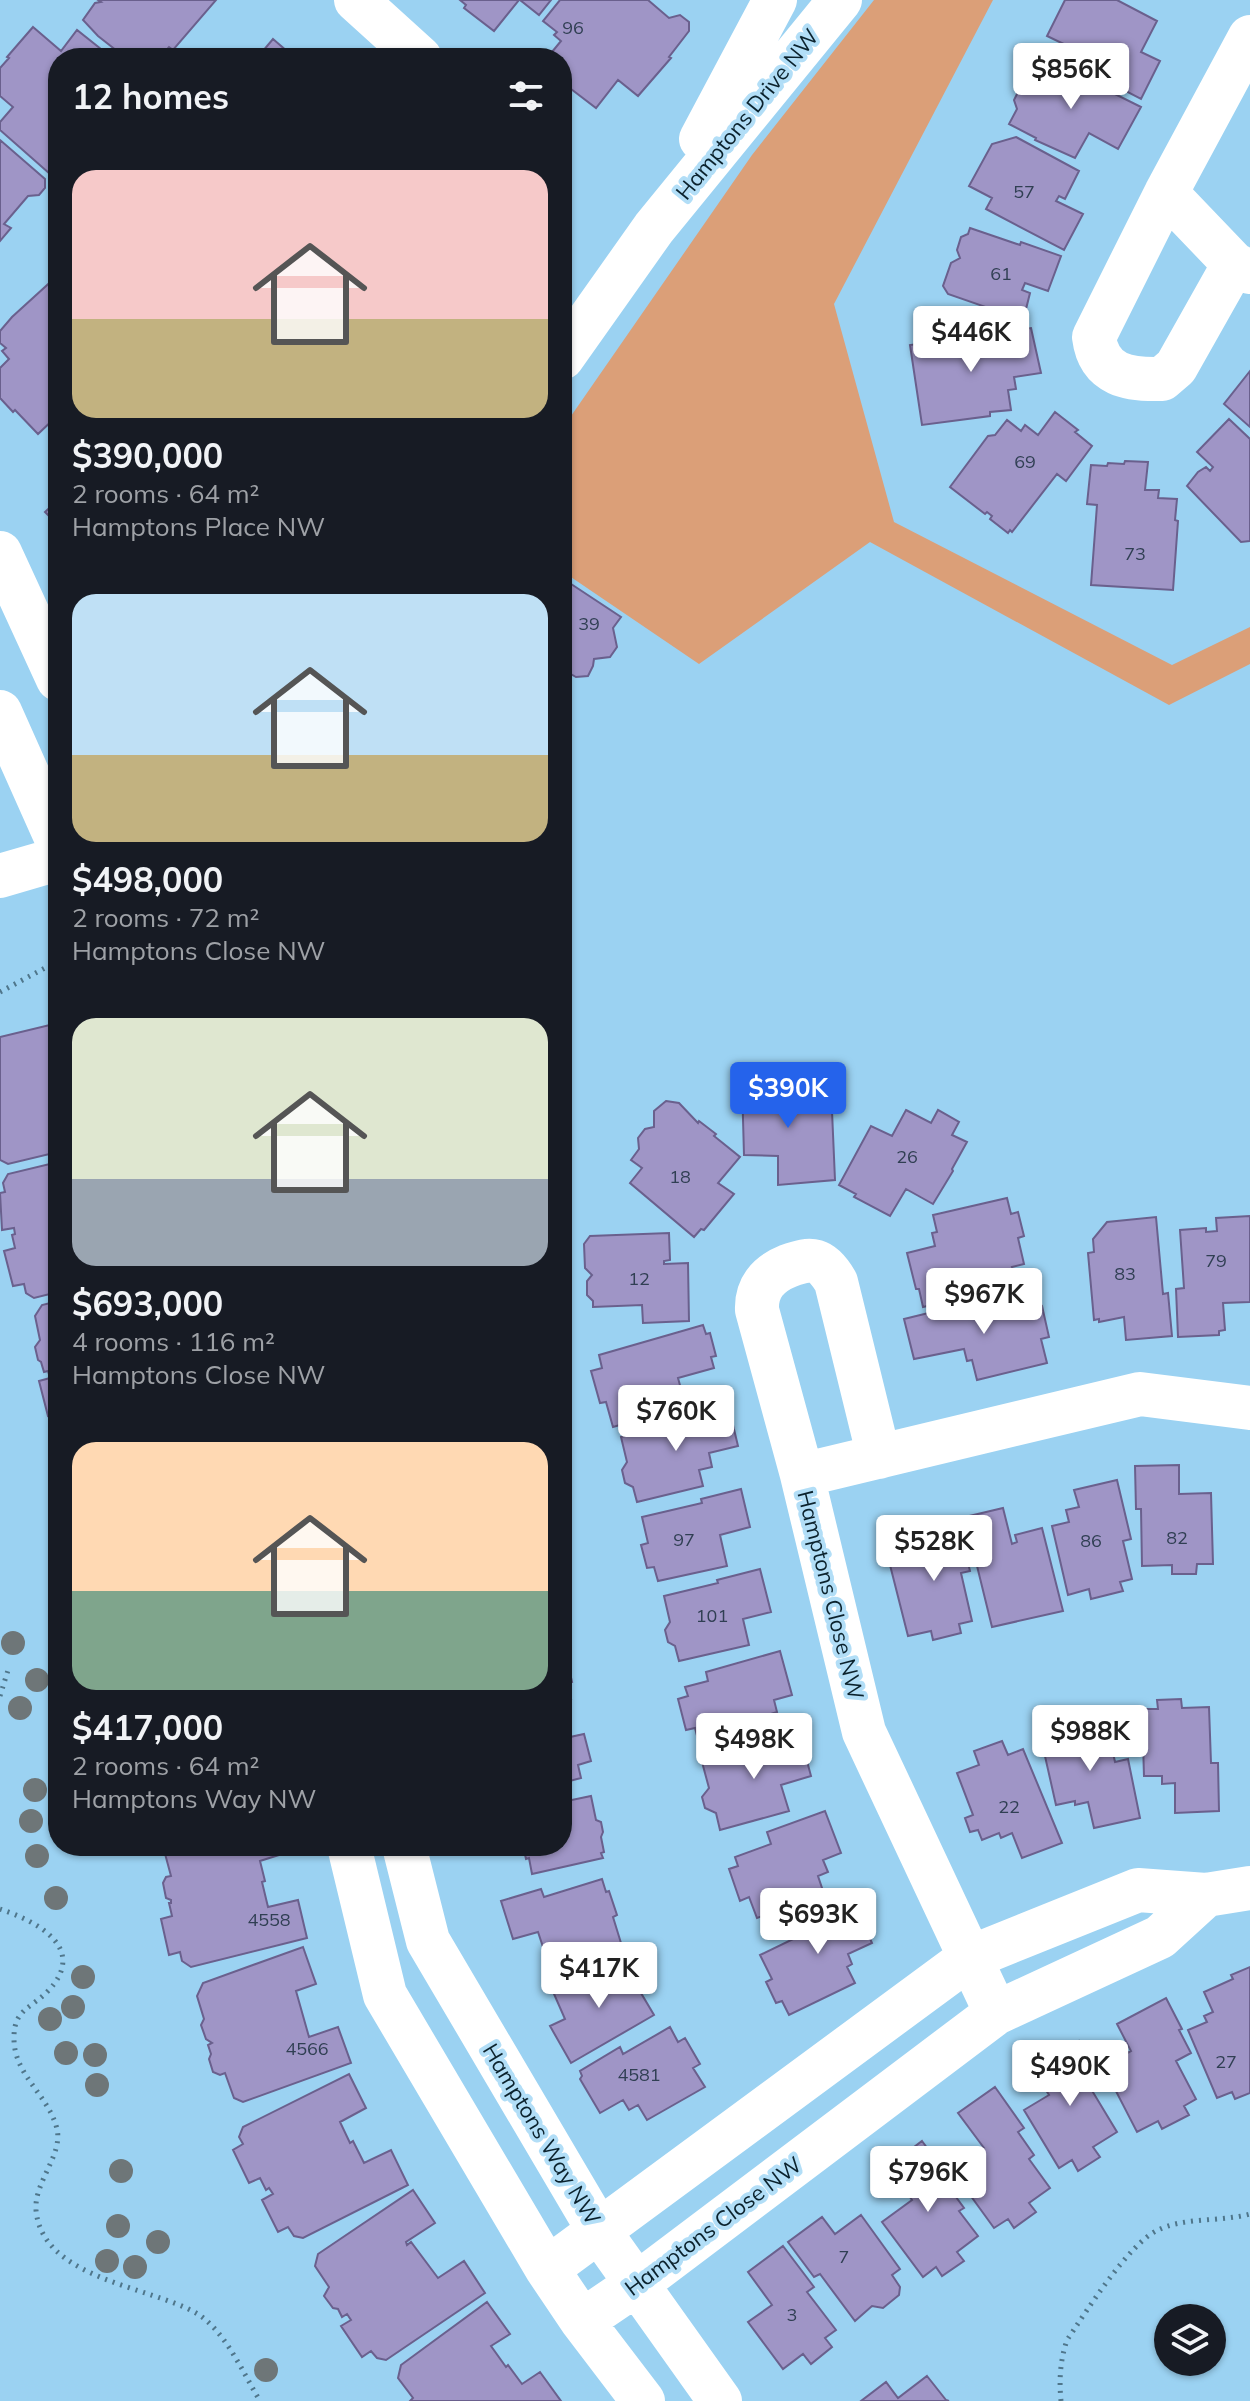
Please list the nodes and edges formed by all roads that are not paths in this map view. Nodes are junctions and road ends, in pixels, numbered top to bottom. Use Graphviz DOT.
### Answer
graph roads {
  1 [pos="356,0"];
  2 [pos="775,0"];
  3 [pos="840,0"];
  4 [pos="1250,37"];
  5 [pos="409,48"];
  6 [pos="1166,193"];
  7 [pos="654,228"];
  8 [pos="1242,268"];
  9 [pos="572,344"];
  10 [pos="0,553"];
  11 [pos="48,657"];
  12 [pos="0,712"];
  13 [pos="48,820"];
  14 [pos="48,862"];
  15 [pos="0,876"];
  16 [pos="1250,1408"];
  17 [pos="879,1457"];
  18 [pos="802,1475"];
  19 [pos="351,1856"];
  20 [pos="407,1856"];
  21 [pos="1250,1888"];
  22 [pos="1206,1895"];
  23 [pos="969,1958"];
  24 [pos="996,2013"];
  25 [pos="599,2231"];
  26 [pos="547,2269"];
  27 [pos="638,2283"];
  28 [pos="582,2321"];
  29 [pos="643,2401"];
  30 [pos="720,2401"];
  1 -- 5 [label="street"];
  2 -- 7 [label="street, Hamptons Drive NW"];
  3 -- 7 [label="street, Hamptons Drive NW"];
  4 -- 6 [label="street"];
  6 -- 8 [label="street"];
  6 -- 8 [label="street"];
  7 -- 9 [label="street, Hamptons Drive NW"];
  10 -- 11 [label="street"];
  12 -- 13 [label="street"];
  14 -- 15 [label="street"];
  16 -- 17 [label="street, Hamptons Close NW"];
  17 -- 18 [label="street, Hamptons Close NW"];
  17 -- 18 [label="street"];
  18 -- 23 [label="street, Hamptons Close NW"];
  19 -- 26 [label="street"];
  20 -- 25 [label="street, Hamptons Way NW"];
  21 -- 22 [label="street"];
  22 -- 23 [label="street"];
  22 -- 24 [label="street, Hamptons Close NW"];
  23 -- 24 [label="street, Hamptons Close NW"];
  23 -- 25 [label="street"];
  24 -- 27 [label="street, Hamptons Close NW"];
  25 -- 26 [label="street"];
  25 -- 27 [label="street, Hamptons Way NW"];
  26 -- 28 [label="street"];
  27 -- 28 [label="street, Hamptons Close NW"];
  27 -- 30 [label="street, Hamptons Way NW"];
  28 -- 29 [label="street"];
}
